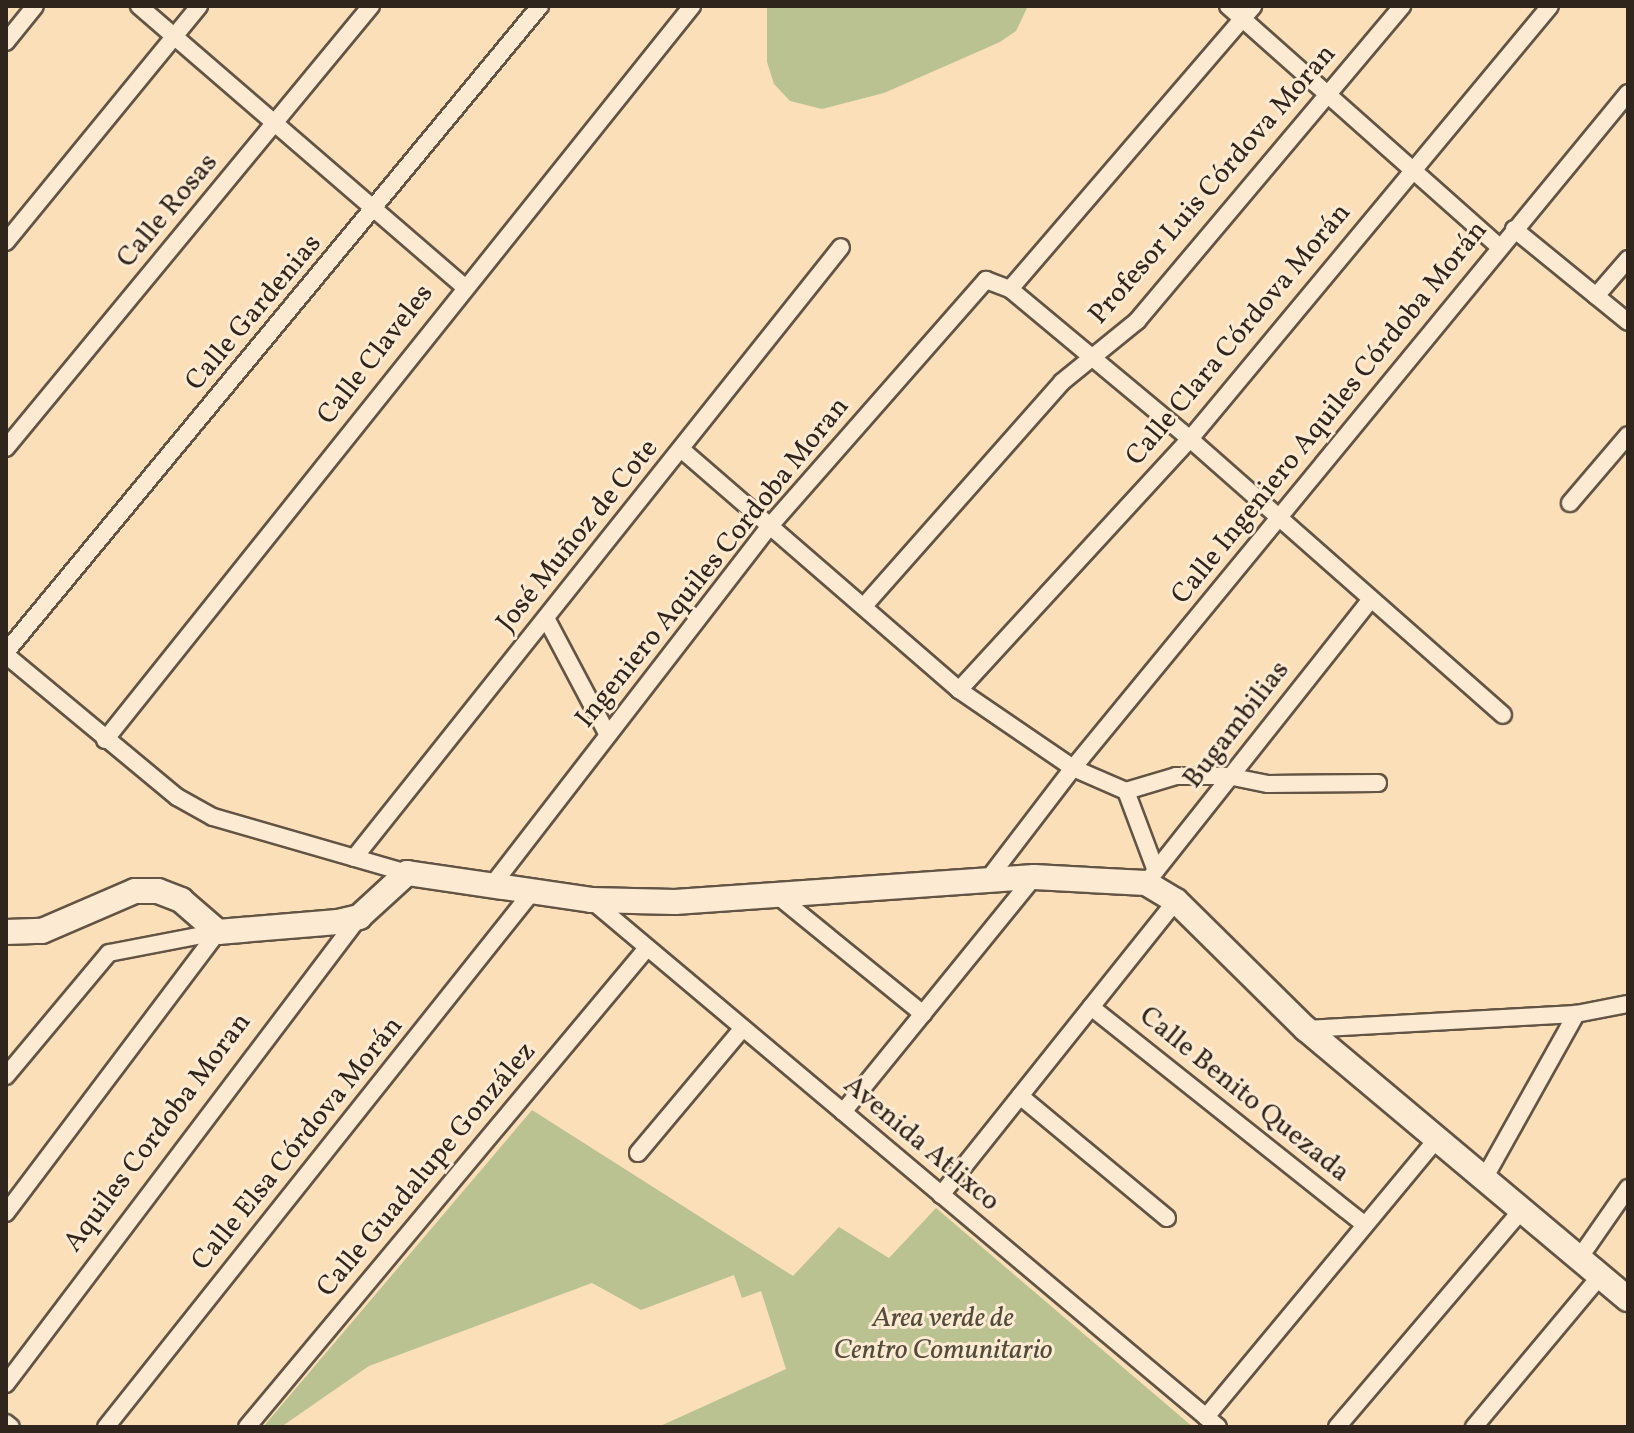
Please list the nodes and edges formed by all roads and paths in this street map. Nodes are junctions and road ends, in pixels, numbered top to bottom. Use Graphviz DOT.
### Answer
graph roads {
  1 [pos="35,6"];
  2 [pos="139,6"];
  3 [pos="199,6"];
  4 [pos="371,6"];
  5 [pos="540,6"];
  6 [pos="692,6"];
  7 [pos="1228,6"];
  8 [pos="1402,6"];
  9 [pos="1550,6"];
  10 [pos="1247,12"];
  11 [pos="176,35"];
  12 [pos="6,42"];
  13 [pos="1628,93"];
  14 [pos="1328,95"];
  15 [pos="275,122"];
  16 [pos="1411,167"];
  17 [pos="376,207"];
  18 [pos="1514,229"];
  19 [pos="6,242"];
  20 [pos="841,247"];
  21 [pos="1499,247"];
  22 [pos="1628,259"];
  23 [pos="464,287"];
  24 [pos="1010,289"];
  25 [pos="1596,296"];
  26 [pos="1628,322"];
  27 [pos="1093,359"];
  28 [pos="1628,435"];
  29 [pos="1190,439"];
  30 [pos="6,448"];
  31 [pos="681,449"];
  32 [pos="1570,503"];
  33 [pos="1278,516"];
  34 [pos="769,527"];
  35 [pos="1370,600"];
  36 [pos="864,606"];
  37 [pos="546,618"];
  38 [pos="6,654"];
  39 [pos="959,690"];
  40 [pos="1503,715"];
  41 [pos="608,735"];
  42 [pos="105,740"];
  43 [pos="1073,768"];
  44 [pos="1228,776"];
  45 [pos="1378,783"];
  46 [pos="1126,791"];
  47 [pos="354,858"];
  48 [pos="407,873"];
  49 [pos="1034,877"];
  50 [pos="1151,877"];
  51 [pos="985,883"];
  52 [pos="490,888"];
  53 [pos="531,893"];
  54 [pos="778,896"];
  55 [pos="591,900"];
  56 [pos="1176,901"];
  57 [pos="359,917"];
  58 [pos="6,932"];
  59 [pos="218,932"];
  60 [pos="647,948"];
  61 [pos="1628,1004"];
  62 [pos="1091,1007"];
  63 [pos="923,1014"];
  64 [pos="1576,1014"];
  65 [pos="743,1028"];
  66 [pos="1306,1029"];
  67 [pos="6,1076"];
  68 [pos="1020,1096"];
  69 [pos="843,1112"];
  70 [pos="1437,1139"];
  71 [pos="638,1153"];
  72 [pos="1485,1177"];
  73 [pos="1628,1188"];
  74 [pos="941,1195"];
  75 [pos="1522,1210"];
  76 [pos="6,1213"];
  77 [pos="1167,1218"];
  78 [pos="1363,1223"];
  79 [pos="1580,1257"];
  80 [pos="1601,1275"];
  81 [pos="1628,1299"];
  82 [pos="6,1384"];
  83 [pos="1212,1422"];
  84 [pos="6,1423"];
  85 [pos="11,1427"];
  86 [pos="106,1427"];
  87 [pos="247,1427"];
  88 [pos="1337,1427"];
  89 [pos="1474,1427"];
  1 -- 12 [label="street"];
  2 -- 11 [label="street"];
  3 -- 11 [label="street"];
  4 -- 15 [label="street, Calle Rosas"];
  5 -- 17 [label="street, Calle Gardenias"];
  6 -- 23 [label="street, Calle Claveles"];
  7 -- 10 [label="street"];
  8 -- 14 [label="street, Profesor Luis Córdova Moran"];
  9 -- 16 [label="street, Calle Clara Córdova Morán"];
  10 -- 14 [label="street"];
  10 -- 24 [label="street"];
  11 -- 15 [label="street"];
  11 -- 19 [label="street"];
  13 -- 18 [label="street, Calle Ingeniero Aquiles Córdoba Morán"];
  14 -- 16 [label="street"];
  14 -- 27 [label="street, Profesor Luis Córdova Moran"];
  15 -- 17 [label="street"];
  15 -- 30 [label="street, Calle Rosas"];
  16 -- 21 [label="street"];
  16 -- 29 [label="street, Calle Clara Córdova Morán"];
  17 -- 23 [label="street"];
  17 -- 38 [label="street, Calle Gardenias"];
  18 -- 21 [label="street, Calle Ingeniero Aquiles Córdoba Morán"];
  18 -- 25 [label="street"];
  20 -- 31 [label="street, José Muñoz de Cote"];
  21 -- 33 [label="street, Calle Ingeniero Aquiles Córdoba Morán"];
  22 -- 25 [label="street"];
  23 -- 42 [label="street, Calle Claveles"];
  24 -- 27 [label="street"];
  24 -- 34 [label="street, Ingeniero Aquiles Cordoba Moran"];
  25 -- 26 [label="street"];
  27 -- 29 [label="street"];
  27 -- 36 [label="street, Profesor Luis Córdova Moran"];
  28 -- 32 [label="street"];
  29 -- 33 [label="street"];
  29 -- 39 [label="street, Calle Clara Córdova Morán"];
  31 -- 34 [label="street"];
  31 -- 37 [label="street, José Muñoz de Cote"];
  33 -- 35 [label="street"];
  33 -- 43 [label="street, Calle Ingeniero Aquiles Córdoba Morán"];
  34 -- 36 [label="street"];
  34 -- 41 [label="street, Ingeniero Aquiles Cordoba Moran"];
  35 -- 40 [label="street"];
  35 -- 44 [label="street, Bugambilias"];
  36 -- 39 [label="street"];
  37 -- 41 [label="street"];
  37 -- 47 [label="street, José Muñoz de Cote"];
  38 -- 42 [label="street"];
  39 -- 43 [label="street"];
  41 -- 52 [label="street, Ingeniero Aquiles Cordoba Moran"];
  42 -- 47 [label="street"];
  43 -- 46 [label="street"];
  43 -- 51 [label="street, Calle Ingeniero Aquiles Córdoba Morán"];
  44 -- 45 [label="street"];
  44 -- 46 [label="street"];
  44 -- 50 [label="street, Bugambilias"];
  46 -- 50 [label="street"];
  47 -- 48 [label="street"];
  48 -- 52 [label="street"];
  48 -- 57 [label="street, Aquiles Cordoba Moran"];
  49 -- 50 [label="street"];
  49 -- 51 [label="street"];
  49 -- 63 [label="street"];
  50 -- 56 [label="street"];
  51 -- 54 [label="street"];
  52 -- 53 [label="street"];
  53 -- 55 [label="street"];
  53 -- 86 [label="street, Calle Elsa Córdova Morán"];
  54 -- 55 [label="street"];
  54 -- 63 [label="street"];
  55 -- 60 [label="street, Avenida Atlixco"];
  56 -- 62 [label="street"];
  56 -- 66 [label="street"];
  57 -- 59 [label="street"];
  57 -- 82 [label="street, Aquiles Cordoba Moran"];
  58 -- 59 [label="street"];
  59 -- 67 [label="street"];
  59 -- 76 [label="street"];
  60 -- 65 [label="street, Avenida Atlixco"];
  60 -- 87 [label="street, Calle Guadalupe González"];
  61 -- 64 [label="street"];
  62 -- 68 [label="street"];
  62 -- 78 [label="street, Calle Benito Quezada"];
  63 -- 69 [label="street"];
  64 -- 66 [label="street"];
  64 -- 72 [label="street"];
  65 -- 69 [label="street, Avenida Atlixco"];
  65 -- 71 [label="street"];
  66 -- 70 [label="street"];
  68 -- 74 [label="street"];
  68 -- 77 [label="street"];
  69 -- 74 [label="street, Avenida Atlixco"];
  70 -- 72 [label="street"];
  70 -- 78 [label="street"];
  72 -- 75 [label="street"];
  73 -- 79 [label="street"];
  74 -- 83 [label="street, Avenida Atlixco"];
  75 -- 79 [label="street"];
  75 -- 88 [label="street"];
  78 -- 83 [label="street"];
  79 -- 80 [label="street"];
  80 -- 81 [label="street"];
  80 -- 89 [label="street"];
  84 -- 85 [label="street"];
}
